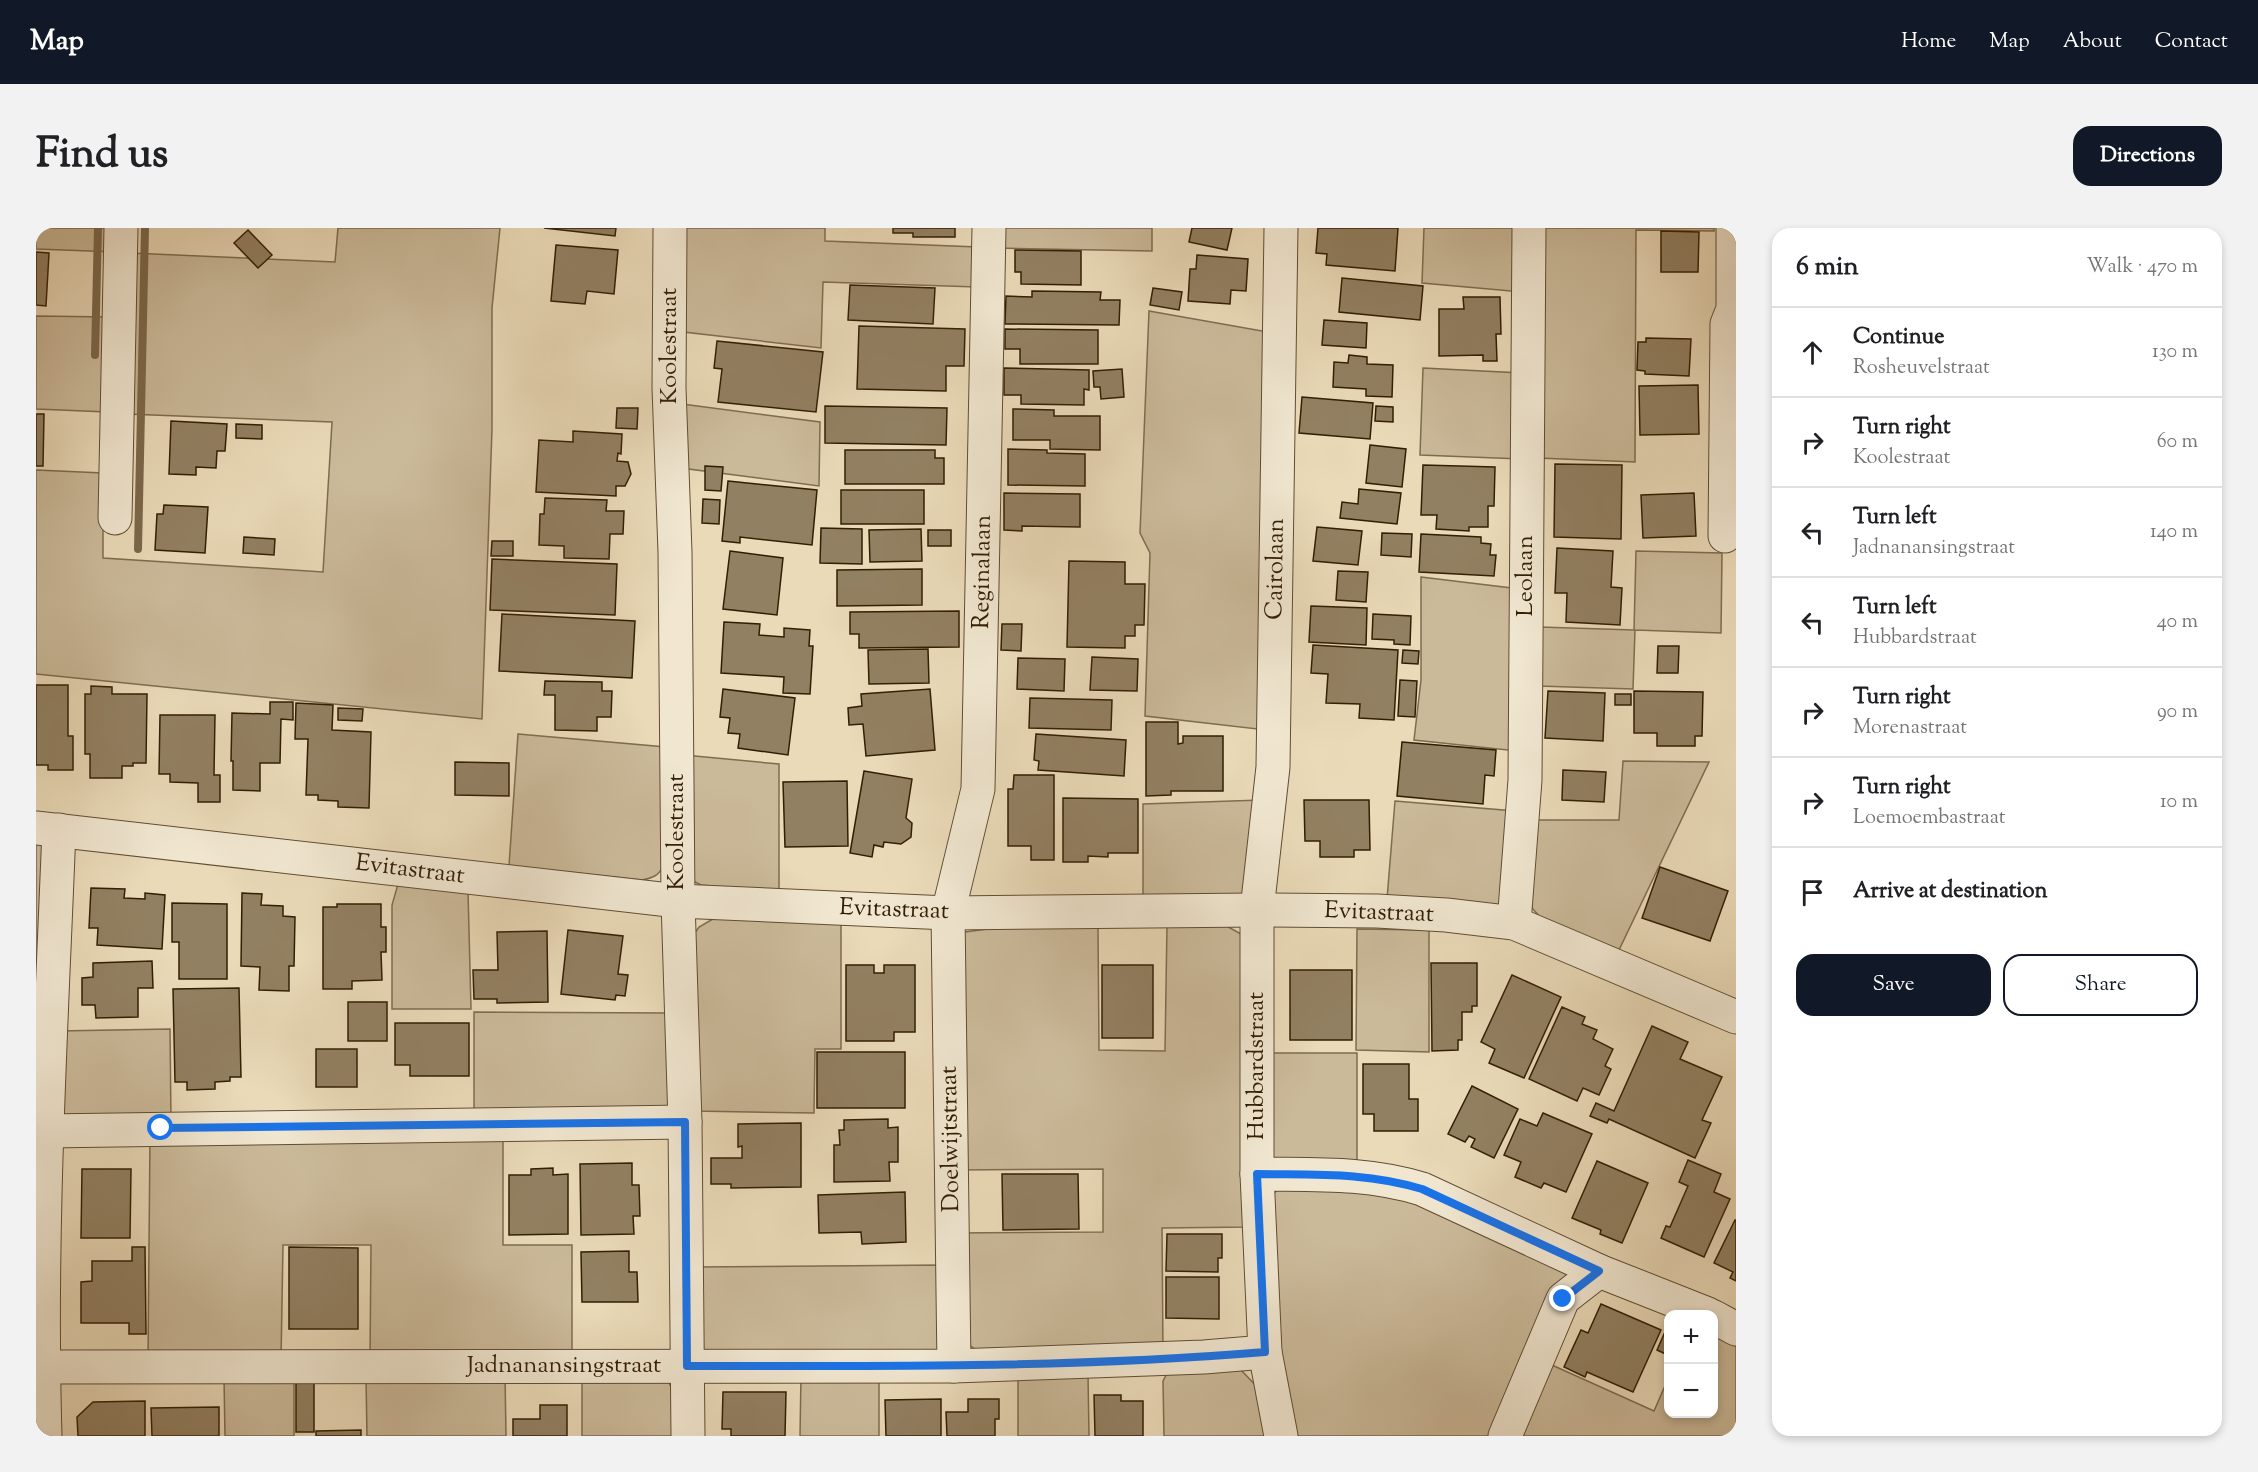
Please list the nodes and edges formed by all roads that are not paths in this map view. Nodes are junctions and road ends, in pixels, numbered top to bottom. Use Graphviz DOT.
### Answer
graph roads {
  1 [pos="121,228"];
  2 [pos="670,228"];
  3 [pos="989,228"];
  4 [pos="1281,228"];
  5 [pos="1529,228"];
  6 [pos="1733,228"];
  7 [pos="1734,309"];
  8 [pos="116,518"];
  9 [pos="1725,536"];
  10 [pos="48,829"];
  11 [pos="678,901"];
  12 [pos="1257,910"];
  13 [pos="948,913"];
  14 [pos="1514,924"];
  15 [pos="1736,1017"];
  16 [pos="685,1122"];
  17 [pos="47,1131"];
  18 [pos="1257,1174"];
  19 [pos="1599,1271"];
  20 [pos="1698,1310"];
  21 [pos="1718,1320"];
  22 [pos="1736,1329"];
  23 [pos="1265,1352"];
  24 [pos="687,1366"];
  25 [pos="954,1366"];
  26 [pos="43,1367"];
  27 [pos="45,1436"];
  28 [pos="688,1436"];
  29 [pos="1281,1436"];
  30 [pos="1504,1436"];
  1 -- 8 [label="street"];
  2 -- 11 [label="street, Koolestraat"];
  3 -- 13 [label="street, Reginalaan"];
  4 -- 12 [label="street, Cairolaan"];
  5 -- 14 [label="street, Leolaan"];
  6 -- 7 [label="street"];
  7 -- 9 [label="street"];
  10 -- 11 [label="street, Evitastraat"];
  10 -- 17 [label="street"];
  11 -- 13 [label="street, Evitastraat"];
  11 -- 16 [label="street, Koolestraat"];
  12 -- 13 [label="street, Evitastraat"];
  12 -- 14 [label="street, Evitastraat"];
  12 -- 18 [label="street, Hubbardstraat"];
  13 -- 25 [label="street, Doelwijtstraat"];
  14 -- 15 [label="street, Evitastraat"];
  16 -- 17 [label="street"];
  16 -- 24 [label="street, Koolestraat"];
  17 -- 26 [label="street"];
  18 -- 19 [label="street"];
  18 -- 23 [label="street, Hubbardstraat"];
  19 -- 20 [label="street"];
  19 -- 30 [label="street"];
  21 -- 22 [label="street"];
  23 -- 25 [label="street, Jadnanansingstraat"];
  23 -- 29 [label="street, Hubbardstraat"];
  24 -- 25 [label="street, Jadnanansingstraat"];
  24 -- 26 [label="street, Jadnanansingstraat"];
  24 -- 28 [label="street, Koolestraat"];
  26 -- 27 [label="street"];
}
